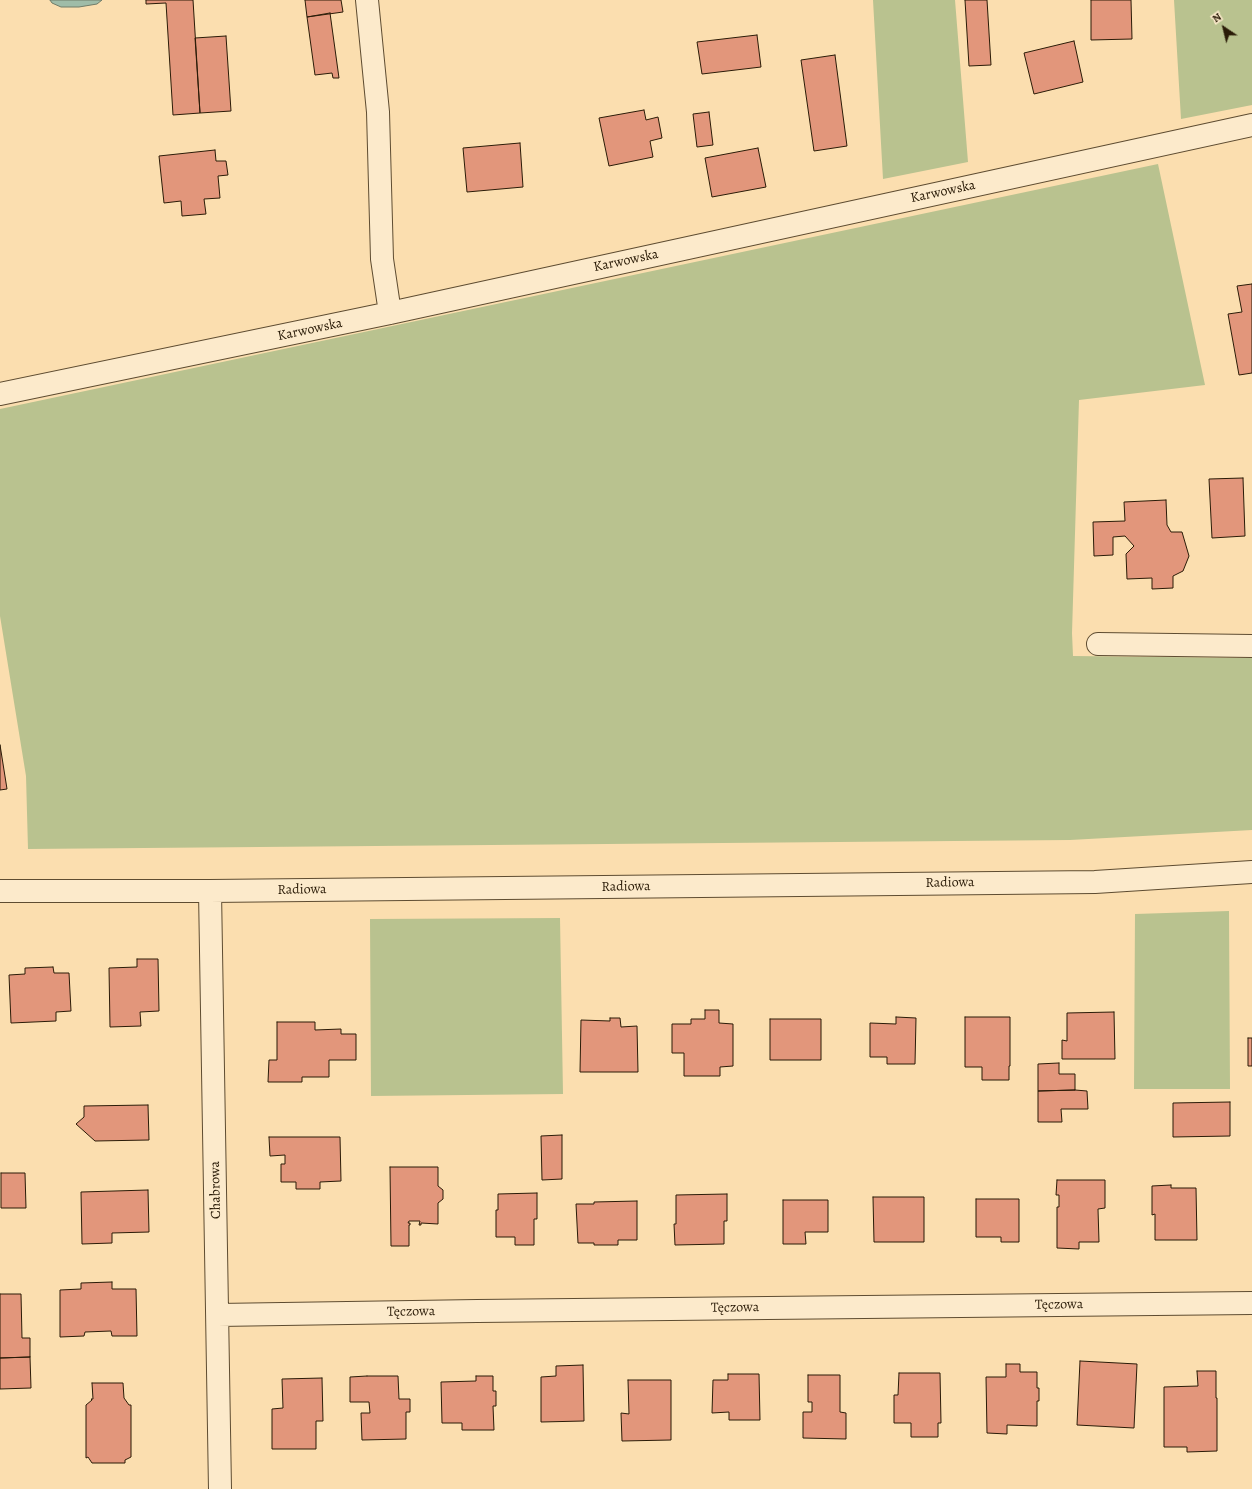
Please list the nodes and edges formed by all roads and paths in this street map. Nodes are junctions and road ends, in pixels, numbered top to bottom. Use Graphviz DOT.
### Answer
graph roads {
  1 [pos="367,0"];
  2 [pos="1252,125"];
  3 [pos="390,313"];
  4 [pos="0,394"];
  5 [pos="1098,644"];
  6 [pos="1252,646"];
  7 [pos="1252,872"];
  8 [pos="0,891"];
  9 [pos="210,891"];
  10 [pos="1252,1303"];
  11 [pos="218,1315"];
  12 [pos="220,1489"];
  1 -- 3 [label="street"];
  2 -- 3 [label="street, Karwowska"];
  3 -- 4 [label="street, Karwowska"];
  5 -- 6 [label="street"];
  7 -- 9 [label="street, Radiowa"];
  8 -- 9 [label="street, Radiowa"];
  9 -- 11 [label="street, Chabrowa"];
  10 -- 11 [label="street, Tęczowa"];
  11 -- 12 [label="street, Chabrowa"];
}
